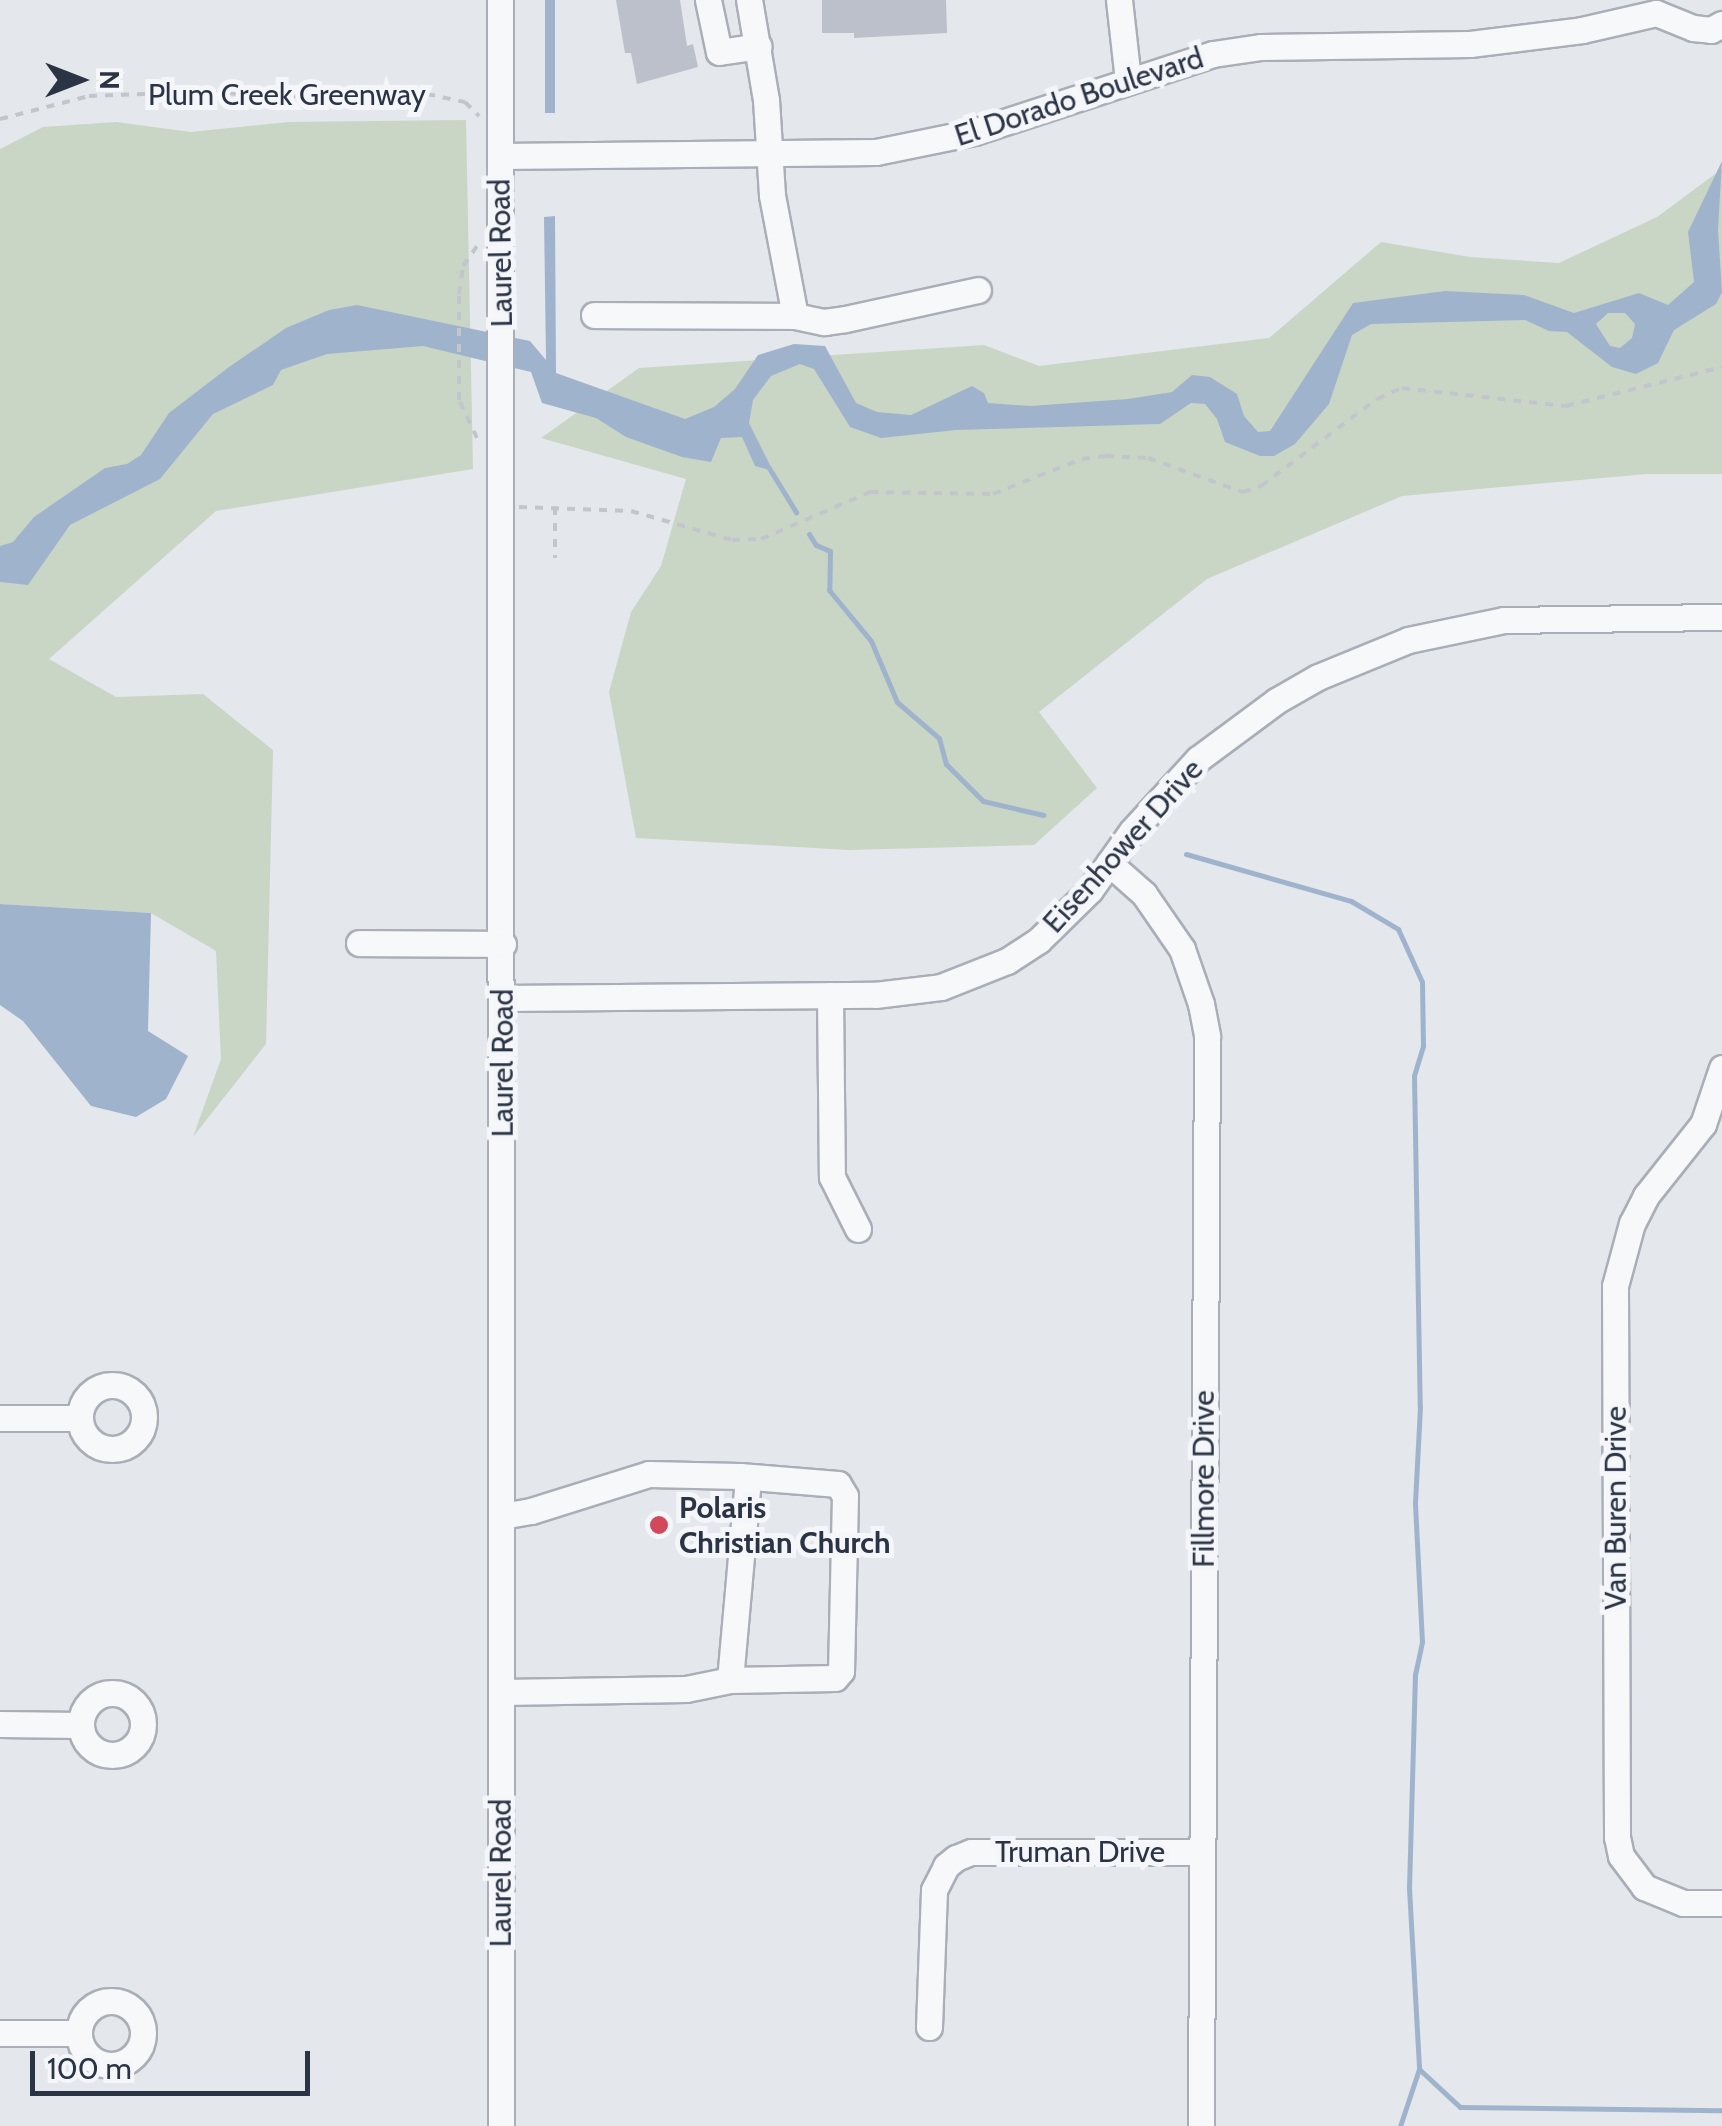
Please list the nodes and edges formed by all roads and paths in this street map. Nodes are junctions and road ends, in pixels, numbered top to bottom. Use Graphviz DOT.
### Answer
graph roads {
  1 [pos="500,0"];
  2 [pos="708,0"];
  3 [pos="749,0"];
  4 [pos="1119,0"];
  5 [pos="1662,6"];
  6 [pos="1722,24"];
  7 [pos="758,46"];
  8 [pos="1128,80"];
  9 [pos="0,119"];
  10 [pos="487,129"];
  11 [pos="500,156"];
  12 [pos="769,156"];
  13 [pos="482,234"];
  14 [pos="978,290"];
  15 [pos="594,315"];
  16 [pos="794,316"];
  17 [pos="1722,367"];
  18 [pos="480,446"];
  19 [pos="503,507"];
  20 [pos="556,508"];
  21 [pos="556,558"];
  22 [pos="1722,617"];
  23 [pos="1109,863"];
  24 [pos="358,943"];
  25 [pos="503,944"];
  26 [pos="830,995"];
  27 [pos="503,998"];
  28 [pos="1722,1068"];
  29 [pos="858,1229"];
  30 [pos="0,1418"];
  31 [pos="80,1418"];
  32 [pos="748,1478"];
  33 [pos="502,1516"];
  34 [pos="730,1680"];
  35 [pos="502,1692"];
  36 [pos="0,1724"];
  37 [pos="80,1725"];
  38 [pos="1202,1852"];
  39 [pos="1722,1903"];
  40 [pos="930,2027"];
  41 [pos="0,2034"];
  42 [pos="79,2034"];
  43 [pos="501,2126"];
  44 [pos="1201,2126"];
  1 -- 11 [label="street, Laurel Road"];
  2 -- 7 [label="street"];
  3 -- 7 [label="street"];
  4 -- 8 [label="street"];
  5 -- 6 [label="street"];
  5 -- 8 [label="street, El Dorado Boulevard"];
  7 -- 12 [label="street"];
  8 -- 12 [label="street, El Dorado Boulevard"];
  9 -- 10 [label="path, Plum Creek Greenway"];
  11 -- 12 [label="street, El Dorado Boulevard"];
  11 -- 19 [label="street, Laurel Road"];
  12 -- 16 [label="street"];
  13 -- 18 [label="path"];
  14 -- 16 [label="street"];
  15 -- 16 [label="street"];
  17 -- 20 [label="path"];
  19 -- 20 [label="path"];
  19 -- 25 [label="street, Laurel Road"];
  20 -- 21 [label="path"];
  22 -- 23 [label="street, Eisenhower Drive"];
  23 -- 26 [label="street, Eisenhower Drive"];
  23 -- 38 [label="street, Fillmore Drive"];
  24 -- 25 [label="street"];
  25 -- 27 [label="street, Laurel Road"];
  26 -- 27 [label="street, Eisenhower Drive"];
  26 -- 29 [label="street"];
  27 -- 33 [label="street, Laurel Road"];
  28 -- 39 [label="street, Van Buren Drive"];
  30 -- 31 [label="street"];
  32 -- 33 [label="street"];
  32 -- 34 [label="street"];
  32 -- 34 [label="street"];
  33 -- 35 [label="street, Laurel Road"];
  34 -- 35 [label="street"];
  35 -- 43 [label="street, Laurel Road"];
  36 -- 37 [label="street"];
  38 -- 40 [label="street, Truman Drive"];
  38 -- 44 [label="street, Fillmore Drive"];
  41 -- 42 [label="street"];
}
